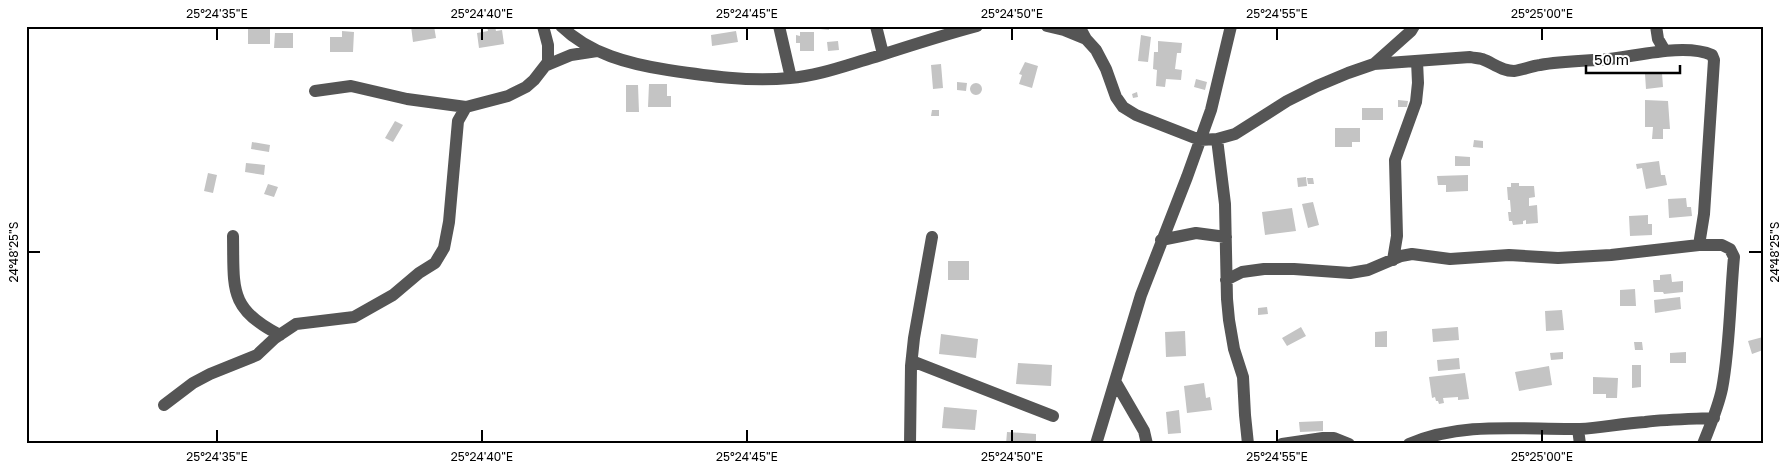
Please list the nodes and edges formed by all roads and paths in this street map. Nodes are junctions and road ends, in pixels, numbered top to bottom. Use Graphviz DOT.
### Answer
graph roads {
  1 [pos="542,26"];
  2 [pos="561,26"];
  3 [pos="779,26"];
  4 [pos="876,26"];
  5 [pos="977,26"];
  6 [pos="1048,26"];
  7 [pos="1079,26"];
  8 [pos="1231,26"];
  9 [pos="1414,26"];
  10 [pos="1656,26"];
  11 [pos="1086,40"];
  12 [pos="598,51"];
  13 [pos="1665,51"];
  14 [pos="882,54"];
  15 [pos="1417,61"];
  16 [pos="1374,64"];
  17 [pos="547,65"];
  18 [pos="790,78"];
  19 [pos="315,90"];
  20 [pos="466,107"];
  21 [pos="1218,139"];
  22 [pos="1200,140"];
  23 [pos="233,236"];
  24 [pos="1226,237"];
  25 [pos="932,238"];
  26 [pos="1161,240"];
  27 [pos="1699,245"];
  28 [pos="1393,260"];
  29 [pos="1226,280"];
  30 [pos="280,335"];
  31 [pos="912,361"];
  32 [pos="1115,381"];
  33 [pos="164,404"];
  34 [pos="1053,416"];
  35 [pos="1714,418"];
  36 [pos="1578,429"];
  37 [pos="910,444"];
  38 [pos="1096,444"];
  39 [pos="1147,444"];
  40 [pos="1248,444"];
  41 [pos="1282,444"];
  42 [pos="1349,444"];
  43 [pos="1409,444"];
  44 [pos="1580,444"];
  45 [pos="1703,444"];
  1 -- 17 [label="street"];
  2 -- 12 [label="street"];
  3 -- 18 [label="street"];
  4 -- 14 [label="street"];
  5 -- 14 [label="street"];
  6 -- 11 [label="street"];
  7 -- 11 [label="street"];
  8 -- 22 [label="street"];
  9 -- 16 [label="street"];
  10 -- 13 [label="street"];
  11 -- 22 [label="street"];
  12 -- 17 [label="street"];
  12 -- 18 [label="street"];
  13 -- 15 [label="street"];
  13 -- 27 [label="street"];
  14 -- 18 [label="street"];
  15 -- 16 [label="street"];
  15 -- 28 [label="street"];
  16 -- 21 [label="street"];
  17 -- 20 [label="street"];
  19 -- 20 [label="street"];
  20 -- 30 [label="street"];
  21 -- 22 [label="street"];
  21 -- 24 [label="street"];
  22 -- 26 [label="street"];
  23 -- 30 [label="street"];
  24 -- 26 [label="street"];
  24 -- 29 [label="street"];
  25 -- 31 [label="street"];
  26 -- 32 [label="street"];
  27 -- 28 [label="street"];
  27 -- 35 [label="street"];
  28 -- 29 [label="street"];
  29 -- 40 [label="street"];
  30 -- 33 [label="street"];
  31 -- 34 [label="street"];
  31 -- 37 [label="street"];
  32 -- 38 [label="street"];
  32 -- 39 [label="street"];
  35 -- 36 [label="street"];
  35 -- 45 [label="street"];
  36 -- 43 [label="street"];
  36 -- 44 [label="street"];
  41 -- 42 [label="street"];
}
